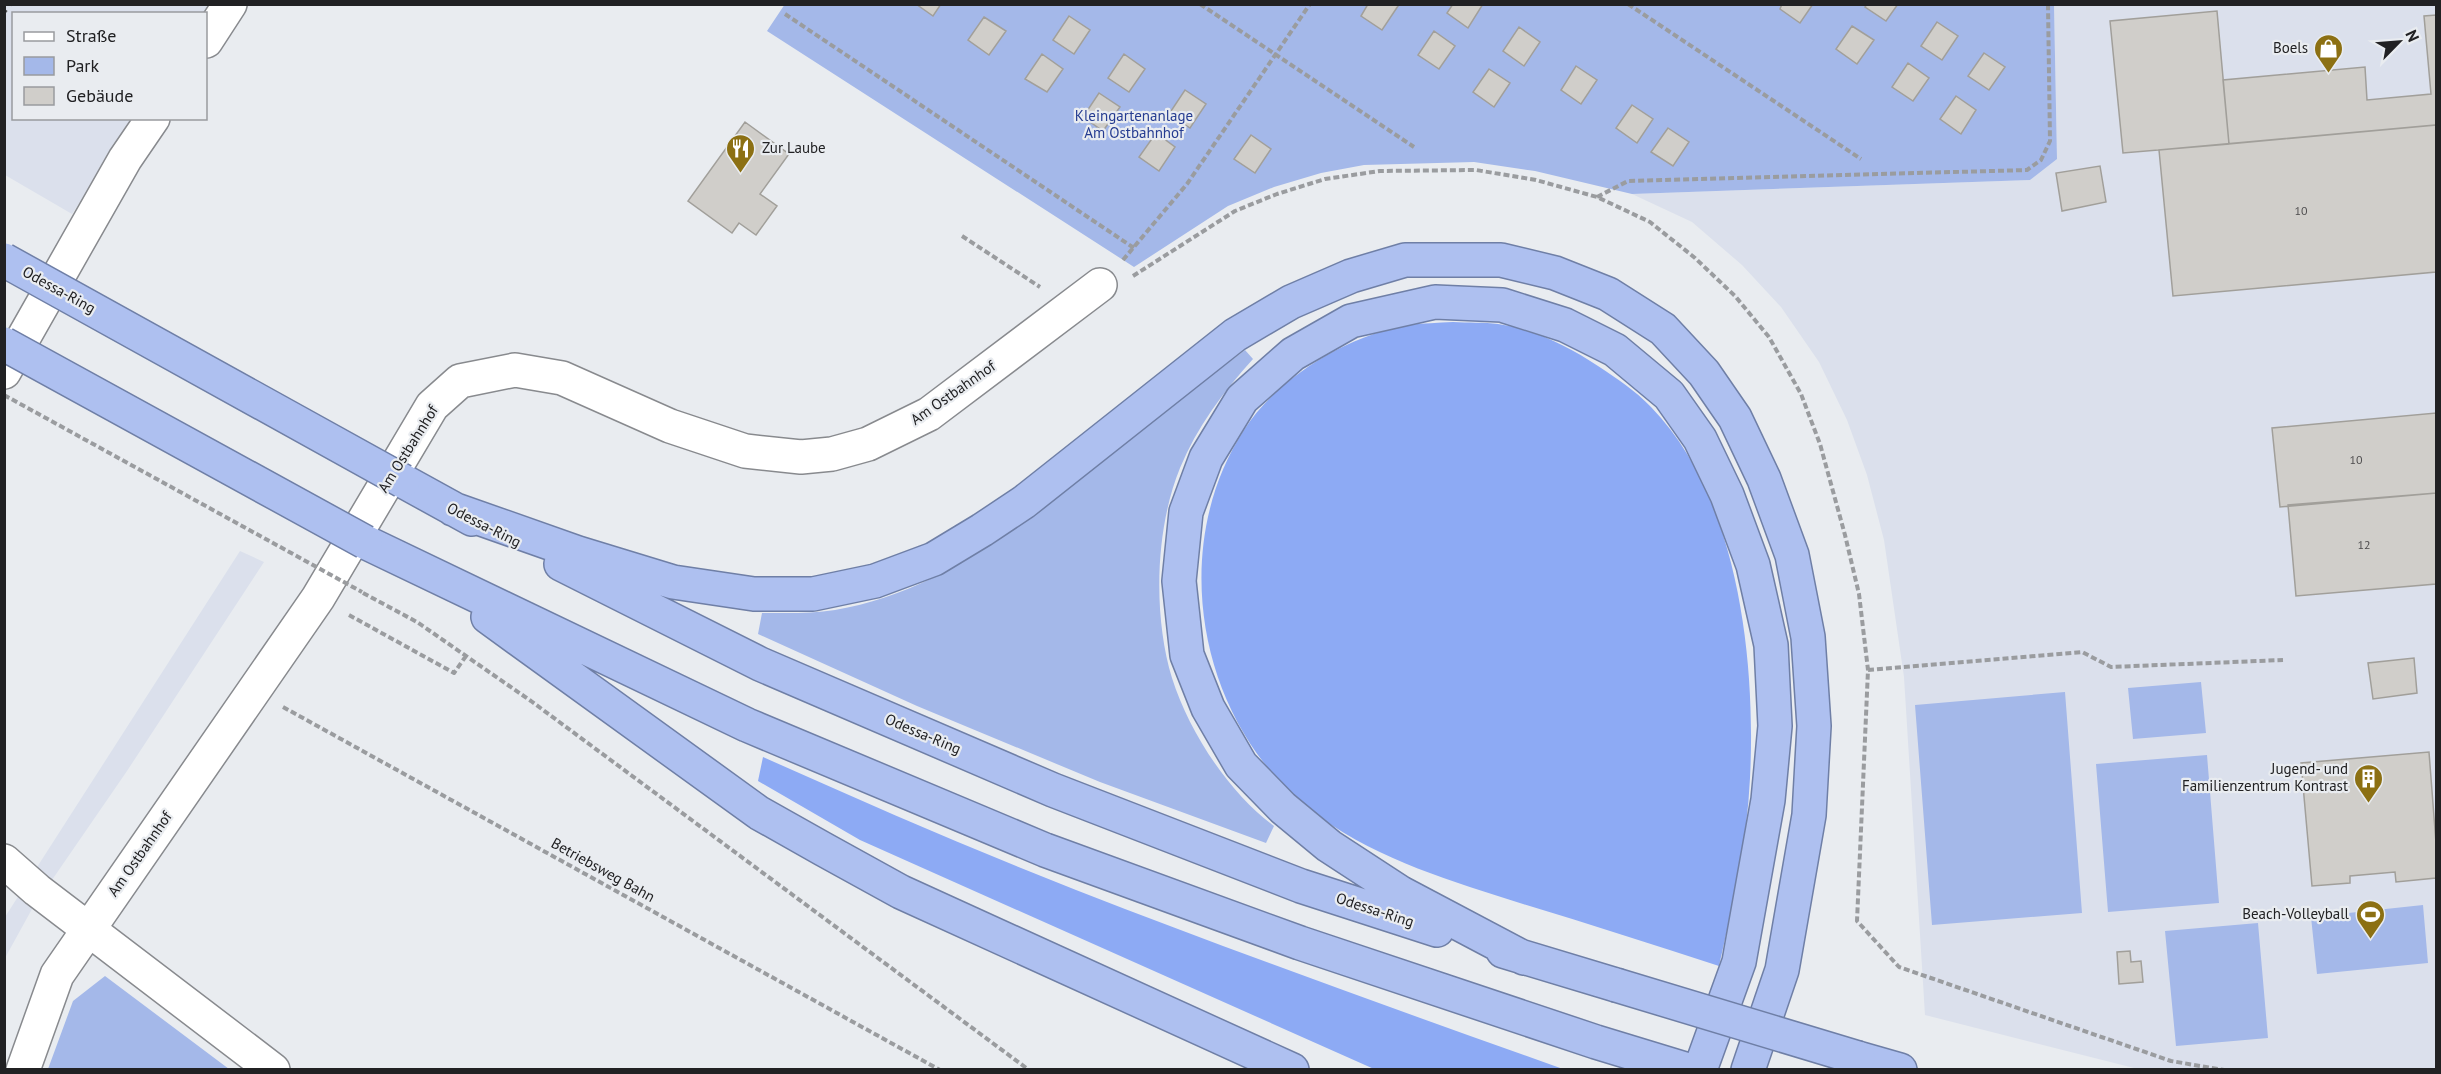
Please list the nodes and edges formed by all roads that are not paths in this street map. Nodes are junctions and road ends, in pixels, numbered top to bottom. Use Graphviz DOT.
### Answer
graph roads {
  1 [pos="231,4"];
  2 [pos="207,40"];
  3 [pos="152,120"];
  4 [pos="4,260"];
  5 [pos="1100,285"];
  6 [pos="4,344"];
  7 [pos="4,372"];
  8 [pos="453,509"];
  9 [pos="426,571"];
  10 [pos="4,861"];
  11 [pos="88,930"];
  12 [pos="1524,958"];
  13 [pos="23,1070"];
  14 [pos="273,1070"];
  15 [pos="1292,1070"];
  16 [pos="1688,1070"];
  17 [pos="1700,1070"];
  18 [pos="1748,1070"];
  19 [pos="1900,1070"];
  1 -- 2 [label="street"];
  3 -- 7 [label="street"];
  4 -- 8 [label="highway, Odessa-Ring, bridge"];
  5 -- 11 [label="street, Am Ostbahnhof"];
  6 -- 9 [label="highway, bridge"];
  8 -- 12 [label="highway, Odessa-Ring"];
  8 -- 18 [label="highway"];
  9 -- 15 [label="highway"];
  9 -- 16 [label="highway"];
  10 -- 11 [label="street"];
  11 -- 13 [label="street, Am Ostbahnhof"];
  11 -- 14 [label="street"];
  12 -- 17 [label="highway"];
  12 -- 19 [label="highway, Odessa-Ring, bridge"];
}
